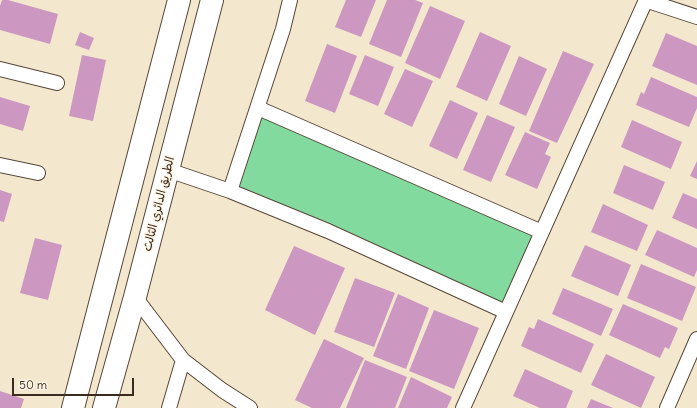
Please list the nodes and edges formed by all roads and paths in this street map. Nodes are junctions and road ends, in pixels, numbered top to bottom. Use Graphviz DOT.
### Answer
graph roads {
  1 [pos="179,0"];
  2 [pos="212,0"];
  3 [pos="290,0"];
  4 [pos="645,0"];
  5 [pos="697,17"];
  6 [pos="0,69"];
  7 [pos="56,82"];
  8 [pos="258,108"];
  9 [pos="0,164"];
  10 [pos="168,170"];
  11 [pos="38,174"];
  12 [pos="230,191"];
  13 [pos="542,232"];
  14 [pos="135,297"];
  15 [pos="506,312"];
  16 [pos="697,339"];
  17 [pos="183,360"];
  18 [pos="73,408"];
  19 [pos="104,408"];
  20 [pos="169,408"];
  21 [pos="250,408"];
  22 [pos="463,408"];
  23 [pos="667,408"];
  1 -- 18 [label="highway"];
  2 -- 10 [label="highway, الطريق الدائري الثالث"];
  3 -- 8 [label="street"];
  4 -- 5 [label="street"];
  4 -- 13 [label="street"];
  6 -- 7 [label="street"];
  8 -- 12 [label="street"];
  8 -- 13 [label="street"];
  9 -- 11 [label="street"];
  10 -- 12 [label="street"];
  10 -- 14 [label="highway, الطريق الدائري الثالث"];
  12 -- 15 [label="street"];
  13 -- 15 [label="street"];
  14 -- 17 [label="street"];
  14 -- 19 [label="highway, الطريق الدائري الثالث"];
  15 -- 22 [label="street"];
  16 -- 23 [label="street"];
  17 -- 20 [label="street"];
  17 -- 21 [label="street"];
}
